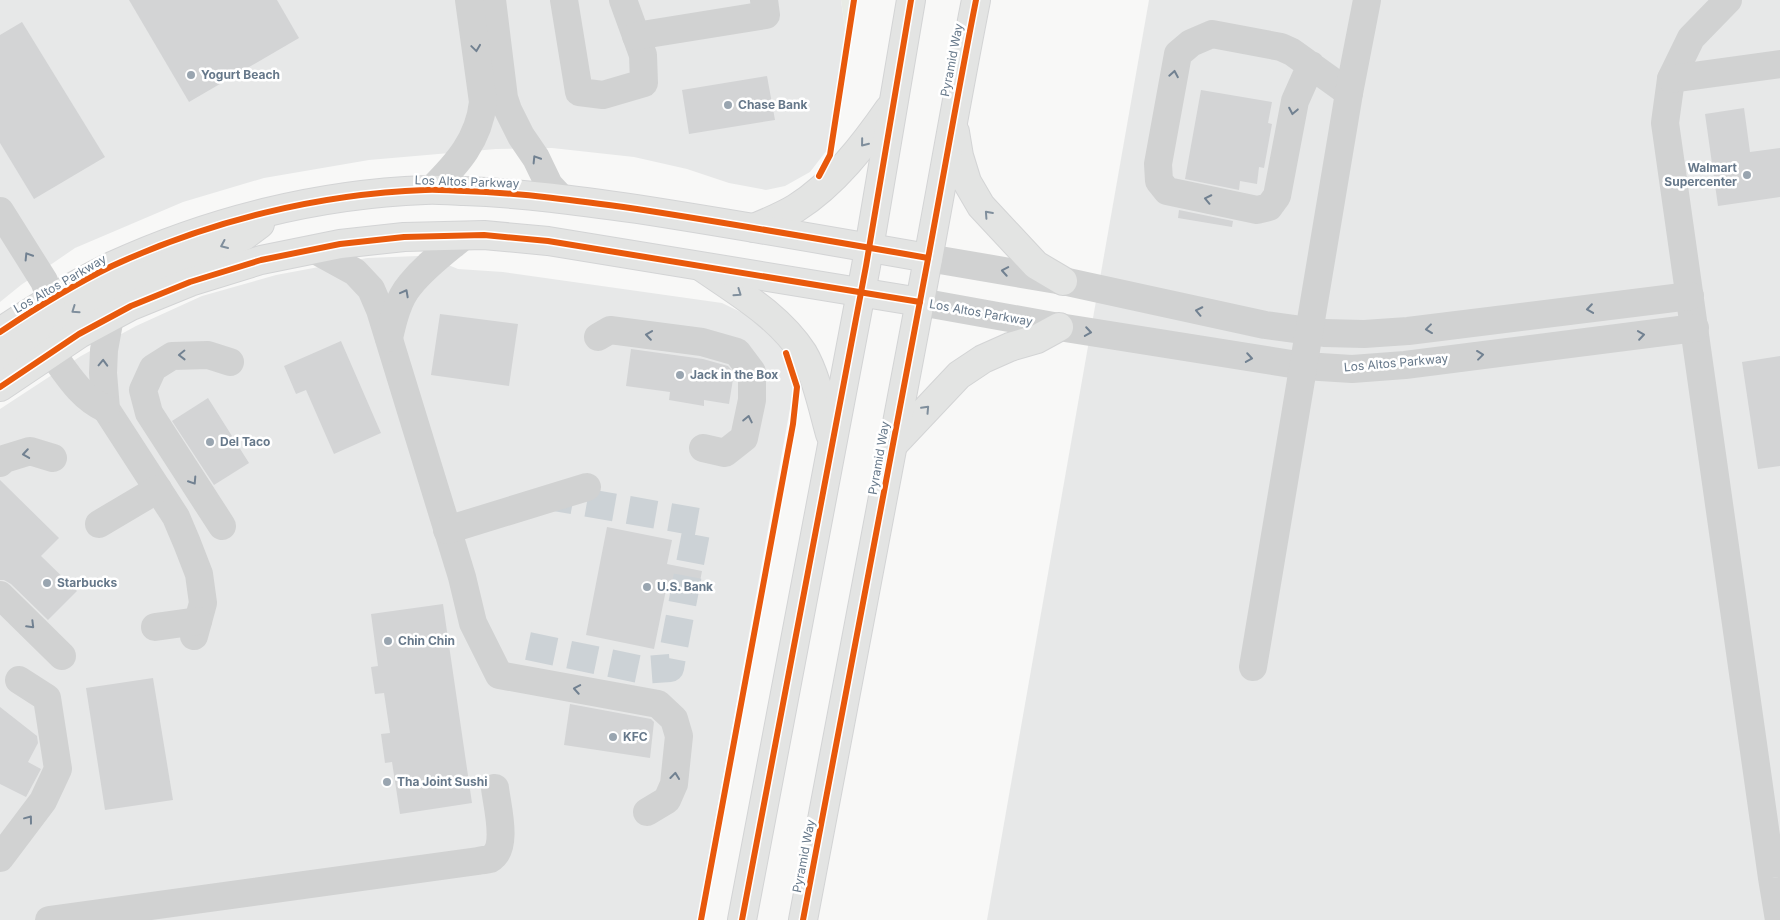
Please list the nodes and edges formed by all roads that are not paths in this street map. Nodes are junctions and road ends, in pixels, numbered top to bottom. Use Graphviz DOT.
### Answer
graph roads {
  1 [pos="470,0"];
  2 [pos="492,0"];
  3 [pos="564,0"];
  4 [pos="623,0"];
  5 [pos="764,0"];
  6 [pos="911,0"];
  7 [pos="976,0"];
  8 [pos="1367,0"];
  9 [pos="1728,0"];
  10 [pos="636,36"];
  11 [pos="1780,64"];
  12 [pos="1311,66"];
  13 [pos="1671,80"];
  14 [pos="1350,93"];
  15 [pos="893,103"];
  16 [pos="953,115"];
  17 [pos="432,190"];
  18 [pos="562,199"];
  19 [pos="279,209"];
  20 [pos="0,211"];
  21 [pos="754,228"];
  22 [pos="465,236"];
  23 [pos="869,248"];
  24 [pos="313,249"];
  25 [pos="928,258"];
  26 [pos="698,264"];
  27 [pos="1063,281"];
  28 [pos="861,291"];
  29 [pos="1690,296"];
  30 [pos="51,299"];
  31 [pos="920,302"];
  32 [pos="110,317"];
  33 [pos="1059,327"];
  34 [pos="1695,328"];
  35 [pos="1310,331"];
  36 [pos="0,332"];
  37 [pos="598,337"];
  38 [pos="389,338"];
  39 [pos="51,352"];
  40 [pos="0,360"];
  41 [pos="230,362"];
  42 [pos="1304,366"];
  43 [pos="0,387"];
  44 [pos="106,409"];
  45 [pos="832,440"];
  46 [pos="893,445"];
  47 [pos="703,448"];
  48 [pos="53,458"];
  49 [pos="0,463"];
  50 [pos="587,487"];
  51 [pos="158,489"];
  52 [pos="99,524"];
  53 [pos="222,526"];
  54 [pos="447,530"];
  55 [pos="0,595"];
  56 [pos="155,627"];
  57 [pos="62,656"];
  58 [pos="1253,667"];
  59 [pos="19,680"];
  60 [pos="495,788"];
  61 [pos="647,812"];
  62 [pos="1774,852"];
  63 [pos="0,858"];
  64 [pos="84,918"];
  65 [pos="49,920"];
  66 [pos="742,920"];
  67 [pos="803,920"];
  68 [pos="1779,920"];
  1 -- 17 [label="street, one-way"];
  18 -- 2 [label="street, one-way"];
  3 -- 10 [label="street"];
  4 -- 10 [label="street"];
  5 -- 10 [label="street"];
  6 -- 15 [label="main road"];
  7 -- 16 [label="main road, Pyramid Way"];
  8 -- 14 [label="street"];
  9 -- 13 [label="street"];
  11 -- 13 [label="street"];
  12 -- 12 [label="street, one-way"];
  12 -- 14 [label="street"];
  13 -- 29 [label="street"];
  14 -- 35 [label="street"];
  15 -- 21 [label="main road, one-way"];
  15 -- 23 [label="main road"];
  16 -- 25 [label="main road, Pyramid Way"];
  27 -- 16 [label="main road, one-way"];
  17 -- 18 [label="main road, Los Altos Parkway"];
  17 -- 19 [label="main road, Los Altos Parkway"];
  18 -- 21 [label="main road, Los Altos Parkway"];
  19 -- 30 [label="main road, Los Altos Parkway"];
  19 -- 39 [label="main road, one-way"];
  30 -- 20 [label="street, one-way"];
  21 -- 23 [label="main road, Los Altos Parkway"];
  22 -- 24 [label="main road, Los Altos Parkway"];
  22 -- 26 [label="main road, Los Altos Parkway"];
  38 -- 22 [label="street, one-way"];
  23 -- 25 [label="main road, Los Altos Parkway"];
  23 -- 28 [label="main road"];
  24 -- 32 [label="main road, Los Altos Parkway"];
  24 -- 38 [label="street"];
  27 -- 25 [label="street, Los Altos Parkway, one-way"];
  25 -- 31 [label="main road, Pyramid Way"];
  26 -- 28 [label="main road, Los Altos Parkway"];
  26 -- 45 [label="main road, one-way"];
  35 -- 27 [label="street, Los Altos Parkway, one-way"];
  28 -- 31 [label="main road, Los Altos Parkway"];
  28 -- 45 [label="main road"];
  29 -- 34 [label="street"];
  29 -- 35 [label="street, Los Altos Parkway, one-way"];
  30 -- 36 [label="main road, Los Altos Parkway"];
  30 -- 40 [label="main road"];
  31 -- 33 [label="street, Los Altos Parkway"];
  31 -- 46 [label="main road, Pyramid Way"];
  32 -- 39 [label="main road, Los Altos Parkway"];
  44 -- 32 [label="street, one-way"];
  33 -- 42 [label="street, Los Altos Parkway, one-way"];
  46 -- 33 [label="main road, one-way"];
  42 -- 34 [label="street, Los Altos Parkway, one-way"];
  34 -- 62 [label="street"];
  35 -- 42 [label="street"];
  47 -- 37 [label="street, one-way"];
  38 -- 54 [label="street"];
  39 -- 43 [label="main road, Los Altos Parkway"];
  39 -- 44 [label="street"];
  41 -- 53 [label="street, one-way"];
  42 -- 58 [label="street"];
  44 -- 51 [label="street"];
  45 -- 66 [label="main road"];
  46 -- 67 [label="main road, Pyramid Way"];
  48 -- 49 [label="street, one-way"];
  50 -- 54 [label="street"];
  51 -- 52 [label="street"];
  51 -- 56 [label="street"];
  61 -- 54 [label="street, one-way"];
  55 -- 57 [label="street, one-way"];
  63 -- 59 [label="street, one-way"];
  60 -- 64 [label="street"];
  62 -- 68 [label="street"];
  64 -- 65 [label="street"];
}
